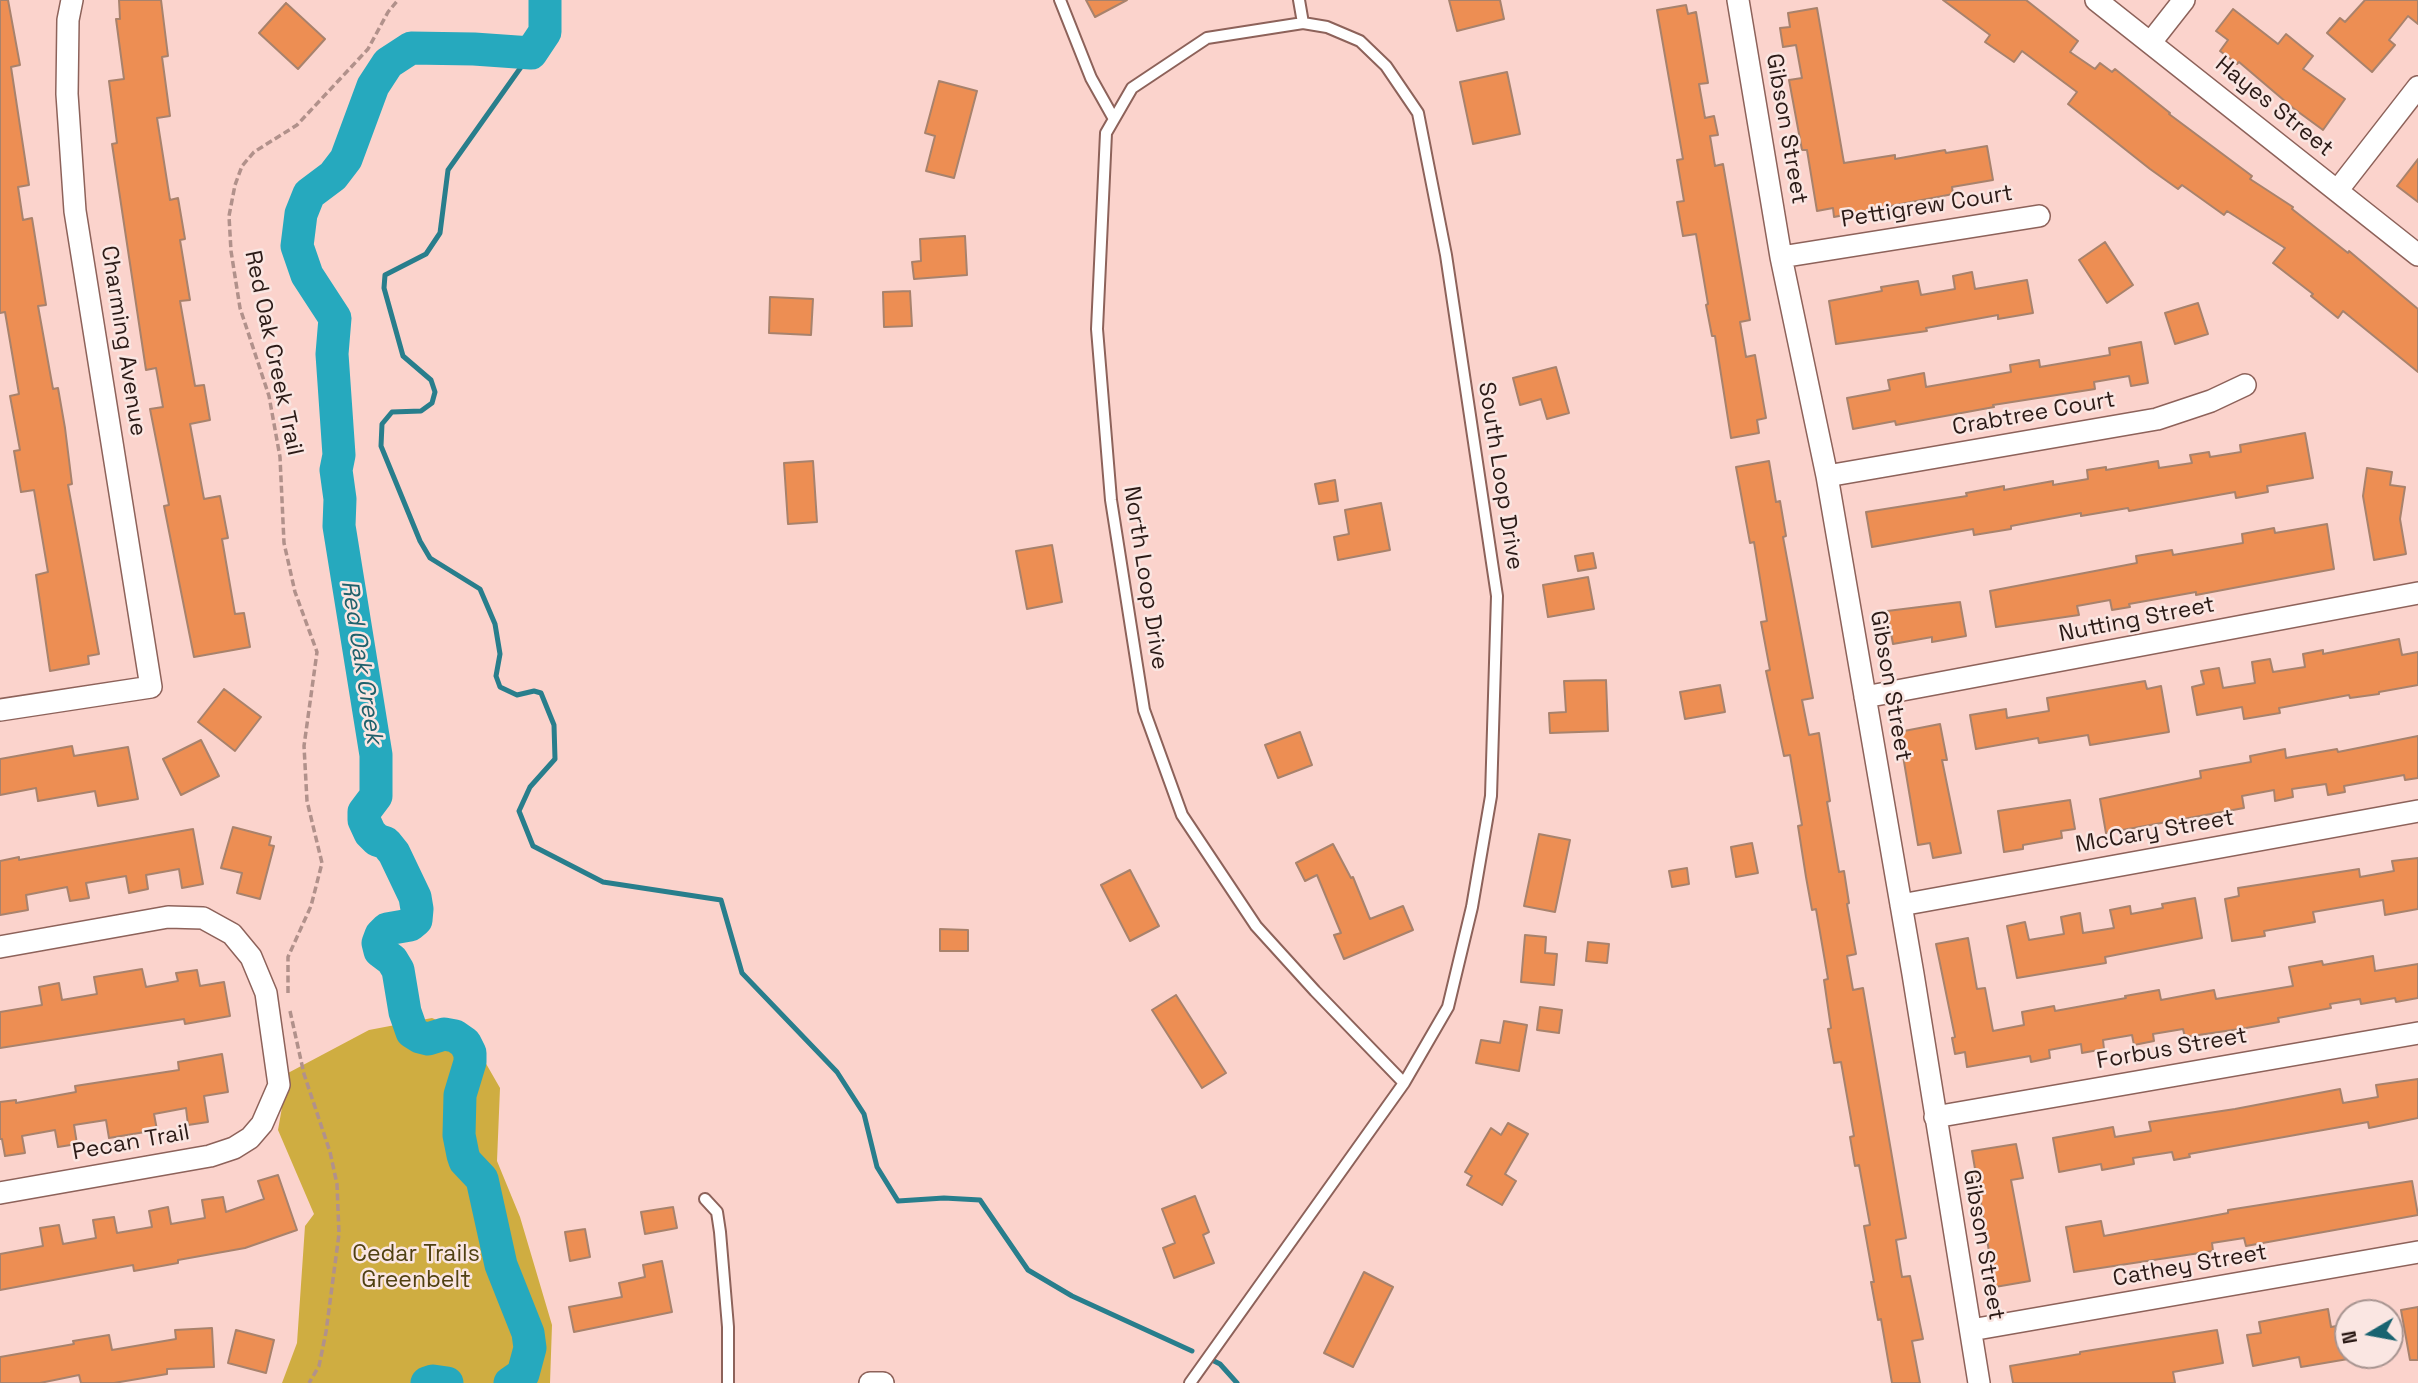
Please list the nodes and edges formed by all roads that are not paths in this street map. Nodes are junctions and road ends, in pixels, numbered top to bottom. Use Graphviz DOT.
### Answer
graph roads {
  1 [pos="72,0"];
  2 [pos="1060,0"];
  3 [pos="1299,0"];
  4 [pos="1738,0"];
  5 [pos="2096,0"];
  6 [pos="2184,0"];
  7 [pos="1303,23"];
  8 [pos="1207,38"];
  9 [pos="2151,42"];
  10 [pos="2418,87"];
  11 [pos="1114,119"];
  12 [pos="2337,191"];
  13 [pos="2039,216"];
  14 [pos="2418,255"];
  15 [pos="1781,257"];
  16 [pos="2245,385"];
  17 [pos="1827,476"];
  18 [pos="2418,593"];
  19 [pos="1866,698"];
  20 [pos="0,710"];
  21 [pos="2418,811"];
  22 [pos="1901,905"];
  23 [pos="0,947"];
  24 [pos="2418,1033"];
  25 [pos="1404,1083"];
  26 [pos="1935,1117"];
  27 [pos="0,1193"];
  28 [pos="705,1199"];
  29 [pos="2418,1252"];
  30 [pos="1971,1330"];
  31 [pos="728,1383"];
  32 [pos="870,1383"];
  33 [pos="883,1383"];
  34 [pos="1190,1383"];
  35 [pos="1979,1383"];
  1 -- 20 [label="street, Charming Avenue"];
  2 -- 11 [label="lane"];
  3 -- 7 [label="lane"];
  4 -- 15 [label="street, Gibson Street"];
  5 -- 9 [label="street, Hayes Street"];
  6 -- 9 [label="street"];
  7 -- 8 [label="lane, South Loop Drive"];
  7 -- 25 [label="lane, South Loop Drive"];
  8 -- 11 [label="lane, North Loop Drive"];
  9 -- 12 [label="street, Hayes Street"];
  10 -- 12 [label="street"];
  11 -- 25 [label="lane, North Loop Drive"];
  12 -- 14 [label="street, Hayes Street"];
  13 -- 15 [label="street, Pettigrew Court"];
  15 -- 17 [label="street, Gibson Street"];
  16 -- 17 [label="street, Crabtree Court"];
  17 -- 19 [label="street, Gibson Street"];
  18 -- 19 [label="street, Nutting Street"];
  19 -- 22 [label="street, Gibson Street"];
  21 -- 22 [label="street, McCary Street"];
  22 -- 26 [label="street, Gibson Street"];
  23 -- 27 [label="street, Pecan Trail"];
  24 -- 26 [label="street, Forbus Street"];
  25 -- 34 [label="lane, South Loop Drive"];
  26 -- 30 [label="street, Gibson Street"];
  28 -- 31 [label="lane"];
  29 -- 30 [label="street, Cathey Street"];
  30 -- 35 [label="street, Gibson Street"];
  32 -- 33 [label="street"];
}
